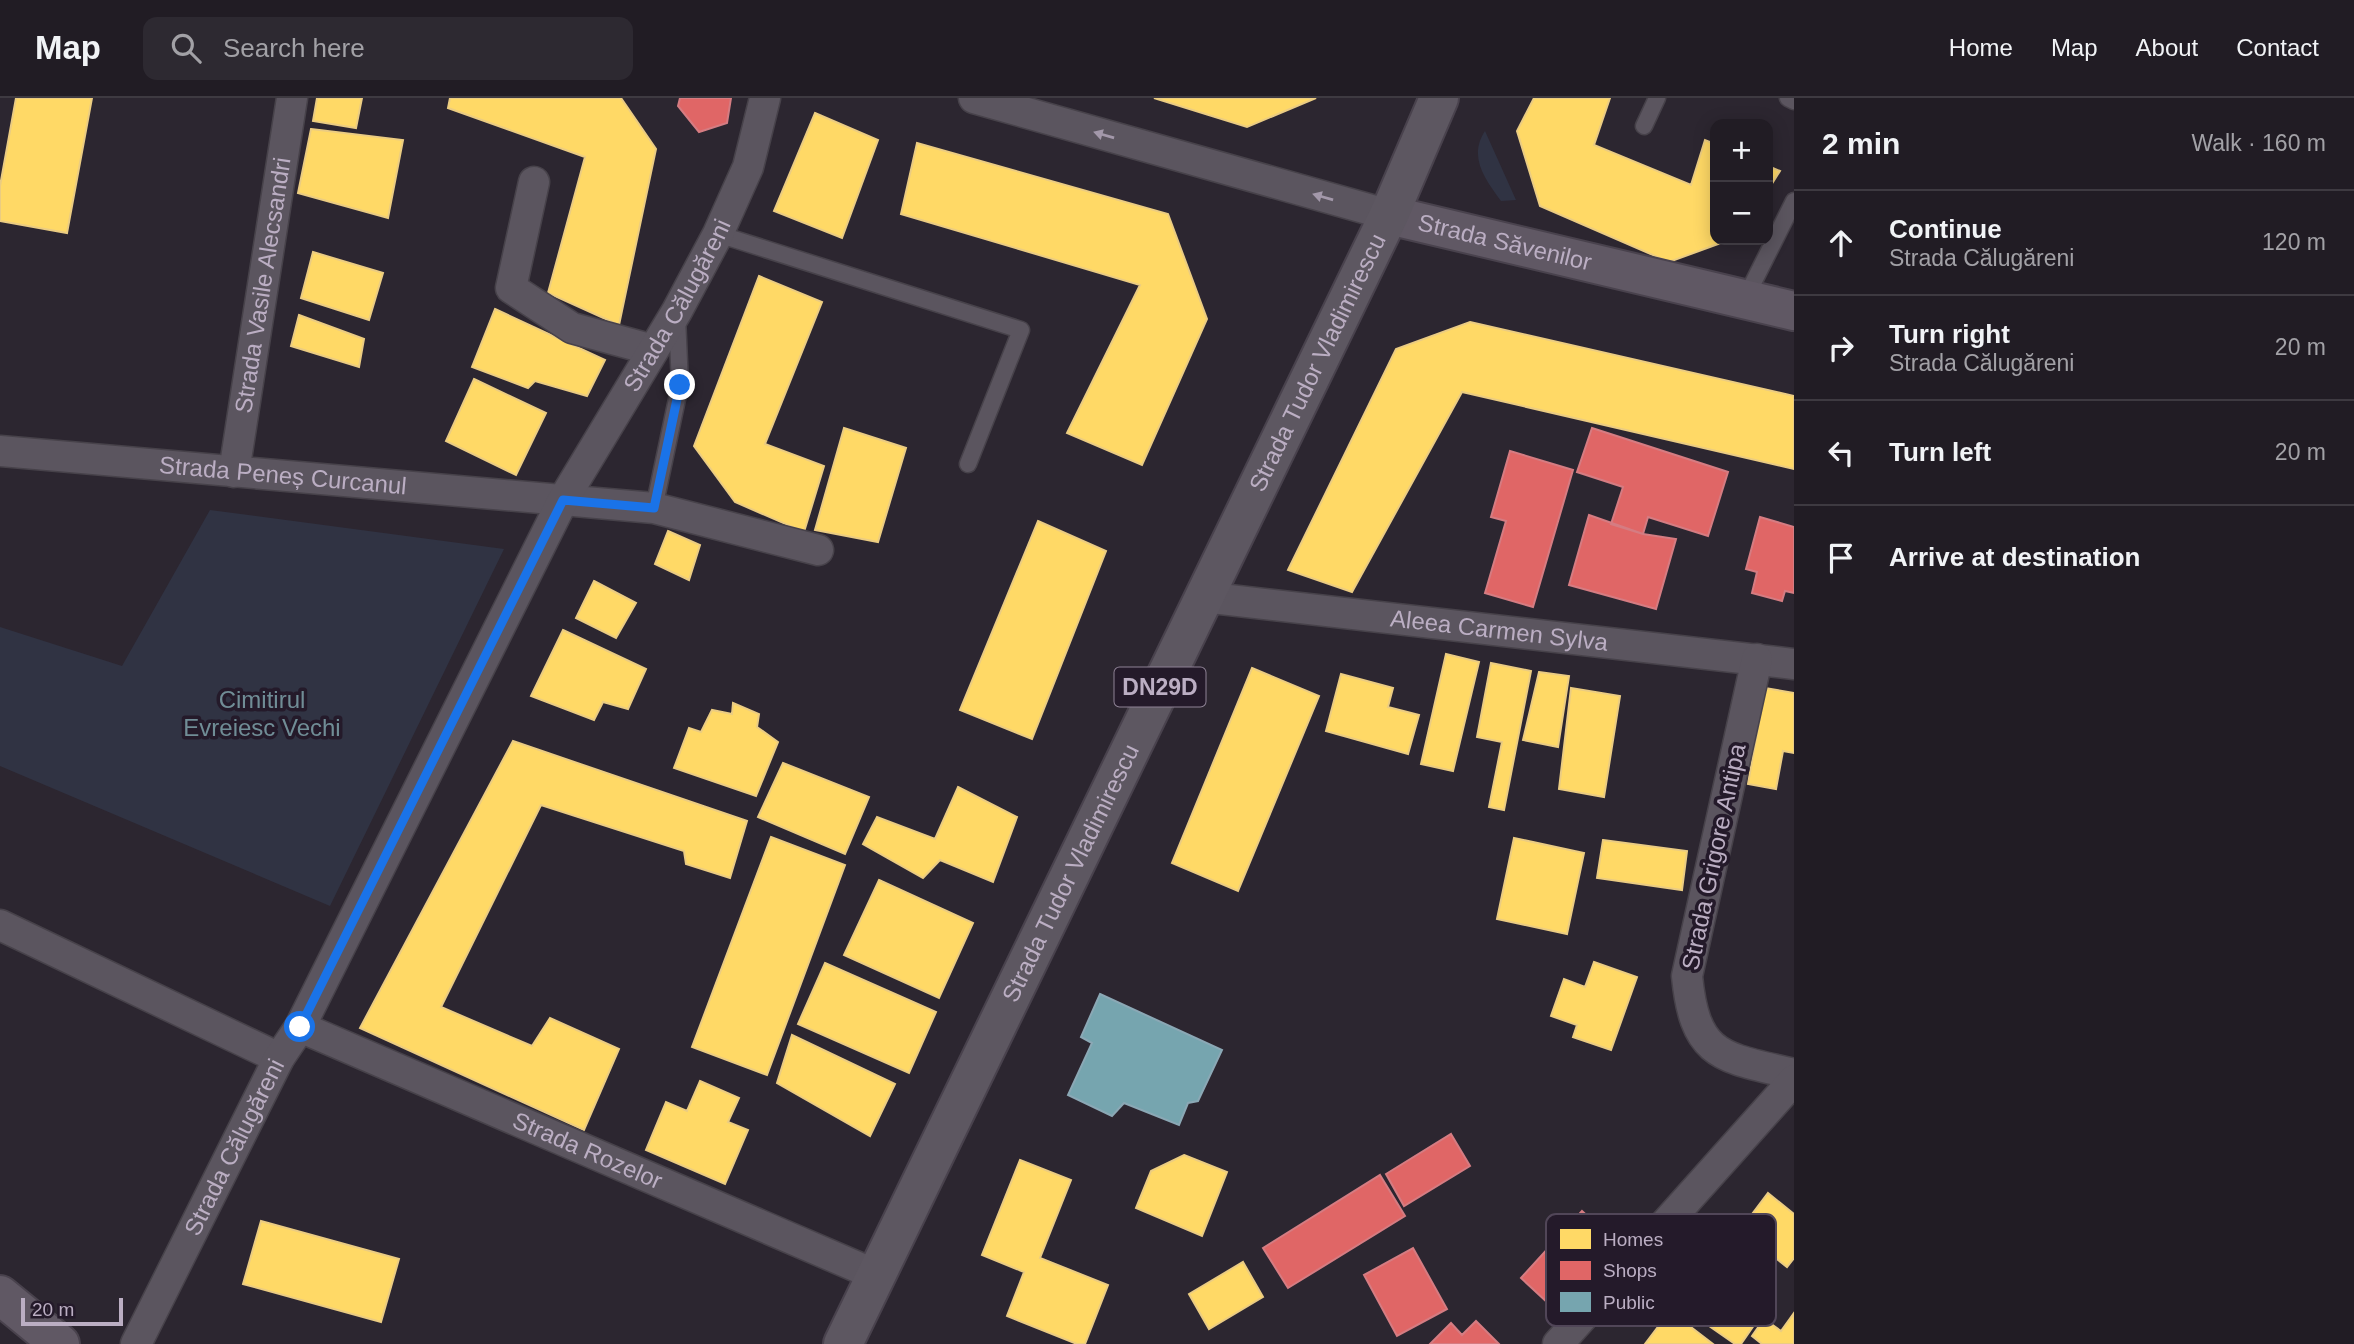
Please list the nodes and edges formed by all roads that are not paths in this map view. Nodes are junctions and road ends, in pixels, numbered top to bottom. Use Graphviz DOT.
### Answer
graph roads {
  1 [pos="292,98"];
  2 [pos="765,98"];
  3 [pos="974,98"];
  4 [pos="1439,98"];
  5 [pos="1657,98"];
  6 [pos="1788,98"];
  7 [pos="1794,101"];
  8 [pos="1644,126"];
  9 [pos="534,183"];
  10 [pos="1794,201"];
  11 [pos="1389,215"];
  12 [pos="718,234"];
  13 [pos="1745,299"];
  14 [pos="1794,310"];
  15 [pos="677,311"];
  16 [pos="653,350"];
  17 [pos="0,451"];
  18 [pos="968,464"];
  19 [pos="234,472"];
  20 [pos="563,500"];
  21 [pos="654,508"];
  22 [pos="818,550"];
  23 [pos="1203,597"];
  24 [pos="1757,659"];
  25 [pos="1794,664"];
  26 [pos="0,925"];
  27 [pos="300,1027"];
  28 [pos="279,1058"];
  29 [pos="1794,1074"];
  30 [pos="1794,1080"];
  31 [pos="1674,1214"];
  32 [pos="876,1275"];
  33 [pos="0,1296"];
  34 [pos="1574,1326"];
  35 [pos="60,1344"];
  36 [pos="136,1344"];
  37 [pos="844,1344"];
  38 [pos="1558,1344"];
  1 -- 19 [label="street, Strada Vasile Alecsandri"];
  2 -- 12 [label="street, Strada Călugăreni"];
  11 -- 3 [label="street, Strada Săvenilor, one-way"];
  4 -- 11 [label="main road, Strada Tudor Vladimirescu / DN29D"];
  5 -- 8 [label="lane"];
  6 -- 7 [label="lane"];
  9 -- 16 [label="street"];
  10 -- 13 [label="lane"];
  11 -- 13 [label="street, Strada Săvenilor"];
  11 -- 23 [label="main road, Strada Tudor Vladimirescu / DN29D"];
  12 -- 15 [label="street, Strada Călugăreni"];
  12 -- 18 [label="lane"];
  13 -- 14 [label="street, Strada Săvenilor"];
  15 -- 16 [label="street, Strada Călugăreni"];
  15 -- 21 [label="lane"];
  16 -- 20 [label="street, Strada Călugăreni"];
  17 -- 19 [label="street, Strada Peneș Curcanul"];
  19 -- 20 [label="street, Strada Peneș Curcanul"];
  20 -- 21 [label="street"];
  20 -- 27 [label="street, Strada Călugăreni"];
  21 -- 22 [label="street"];
  23 -- 24 [label="street, Aleea Carmen Sylva"];
  23 -- 32 [label="main road, Strada Tudor Vladimirescu / DN29D"];
  24 -- 25 [label="street, Aleea Carmen Sylva"];
  24 -- 29 [label="street, Strada Grigore Antipa"];
  26 -- 28 [label="street"];
  27 -- 28 [label="street, Strada Călugăreni"];
  27 -- 32 [label="street, Strada Rozelor"];
  28 -- 36 [label="street, Strada Călugăreni"];
  30 -- 31 [label="street"];
  32 -- 37 [label="main road, Strada Tudor Vladimirescu / DN29D"];
  33 -- 35 [label="street"];
  34 -- 38 [label="street"];
}
